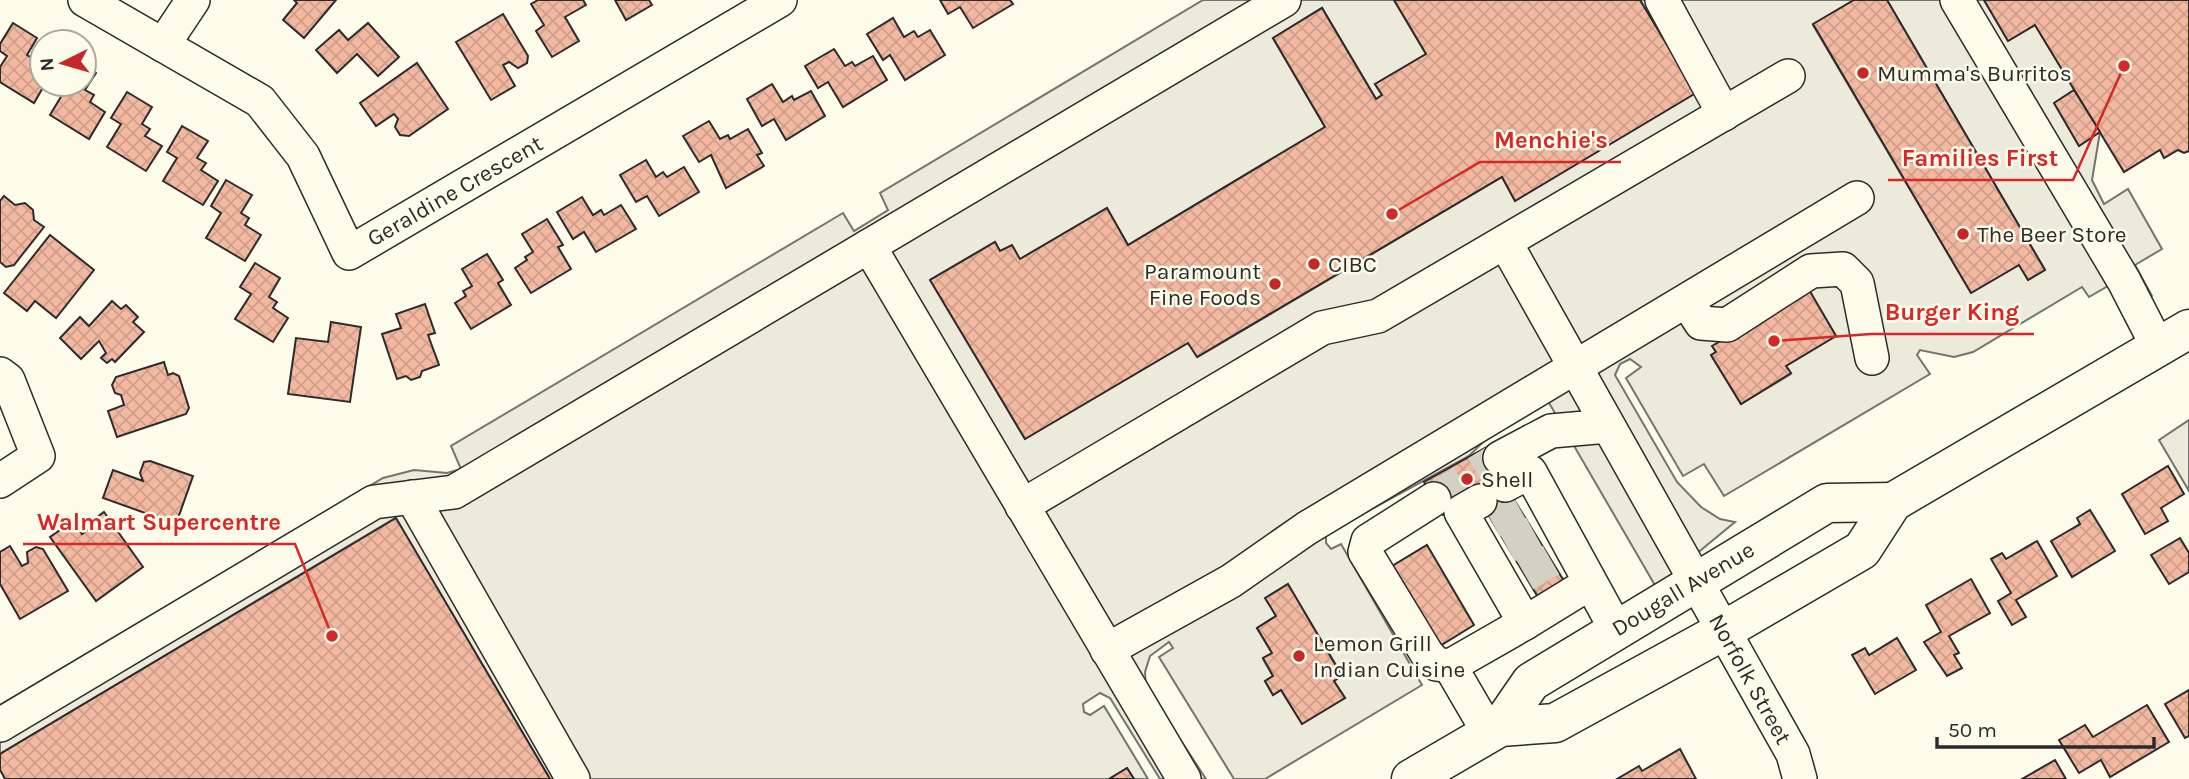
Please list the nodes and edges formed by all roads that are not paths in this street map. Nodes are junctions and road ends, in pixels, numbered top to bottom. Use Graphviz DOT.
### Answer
graph roads {
  1 [pos="86,0"];
  2 [pos="193,0"];
  3 [pos="780,0"];
  4 [pos="1284,0"];
  5 [pos="1662,0"];
  6 [pos="1956,0"];
  7 [pos="163,45"];
  8 [pos="1788,76"];
  9 [pos="1724,114"];
  10 [pos="1857,198"];
  11 [pos="1505,242"];
  12 [pos="869,246"];
  13 [pos="1687,300"];
  14 [pos="2174,338"];
  15 [pos="1872,358"];
  16 [pos="1575,367"];
  17 [pos="0,374"];
  18 [pos="1608,426"];
  19 [pos="0,481"];
  20 [pos="412,497"];
  21 [pos="1893,502"];
  22 [pos="1022,506"];
  23 [pos="1510,519"];
  24 [pos="1695,581"];
  25 [pos="1590,583"];
  26 [pos="1525,623"];
  27 [pos="1616,629"];
  28 [pos="1723,631"];
  29 [pos="1107,650"];
  30 [pos="1450,666"];
  31 [pos="0,725"];
  32 [pos="1494,730"];
  33 [pos="573,779"];
  34 [pos="1184,779"];
  35 [pos="1411,779"];
  36 [pos="1800,779"];
  1 -- 7 [label="street, Geraldine Crescent"];
  2 -- 7 [label="street"];
  3 -- 7 [label="street, Geraldine Crescent"];
  4 -- 12 [label="street"];
  5 -- 9 [label="street"];
  6 -- 14 [label="street"];
  8 -- 9 [label="street"];
  9 -- 11 [label="street"];
  10 -- 13 [label="street"];
  11 -- 16 [label="street, Norfolk Street"];
  11 -- 22 [label="street"];
  12 -- 20 [label="street"];
  12 -- 22 [label="street"];
  13 -- 15 [label="street"];
  13 -- 16 [label="street"];
  14 -- 21 [label="main road, Dougall Avenue"];
  16 -- 18 [label="street, Norfolk Street"];
  16 -- 29 [label="street"];
  17 -- 19 [label="street"];
  18 -- 23 [label="street"];
  18 -- 24 [label="street, Norfolk Street"];
  20 -- 31 [label="street"];
  20 -- 33 [label="street"];
  21 -- 24 [label="main road, Dougall Avenue"];
  21 -- 28 [label="main road, Dougall Avenue"];
  22 -- 29 [label="street"];
  23 -- 25 [label="street"];
  23 -- 26 [label="street"];
  23 -- 30 [label="street"];
  24 -- 27 [label="main road, Dougall Avenue"];
  24 -- 28 [label="street, Norfolk Street"];
  25 -- 26 [label="street"];
  25 -- 27 [label="street"];
  26 -- 30 [label="street"];
  27 -- 32 [label="main road, Dougall Avenue"];
  28 -- 32 [label="main road, Dougall Avenue"];
  28 -- 36 [label="street, Norfolk Street"];
  29 -- 34 [label="street"];
  30 -- 32 [label="street"];
  32 -- 35 [label="main road, Dougall Avenue"];
}
